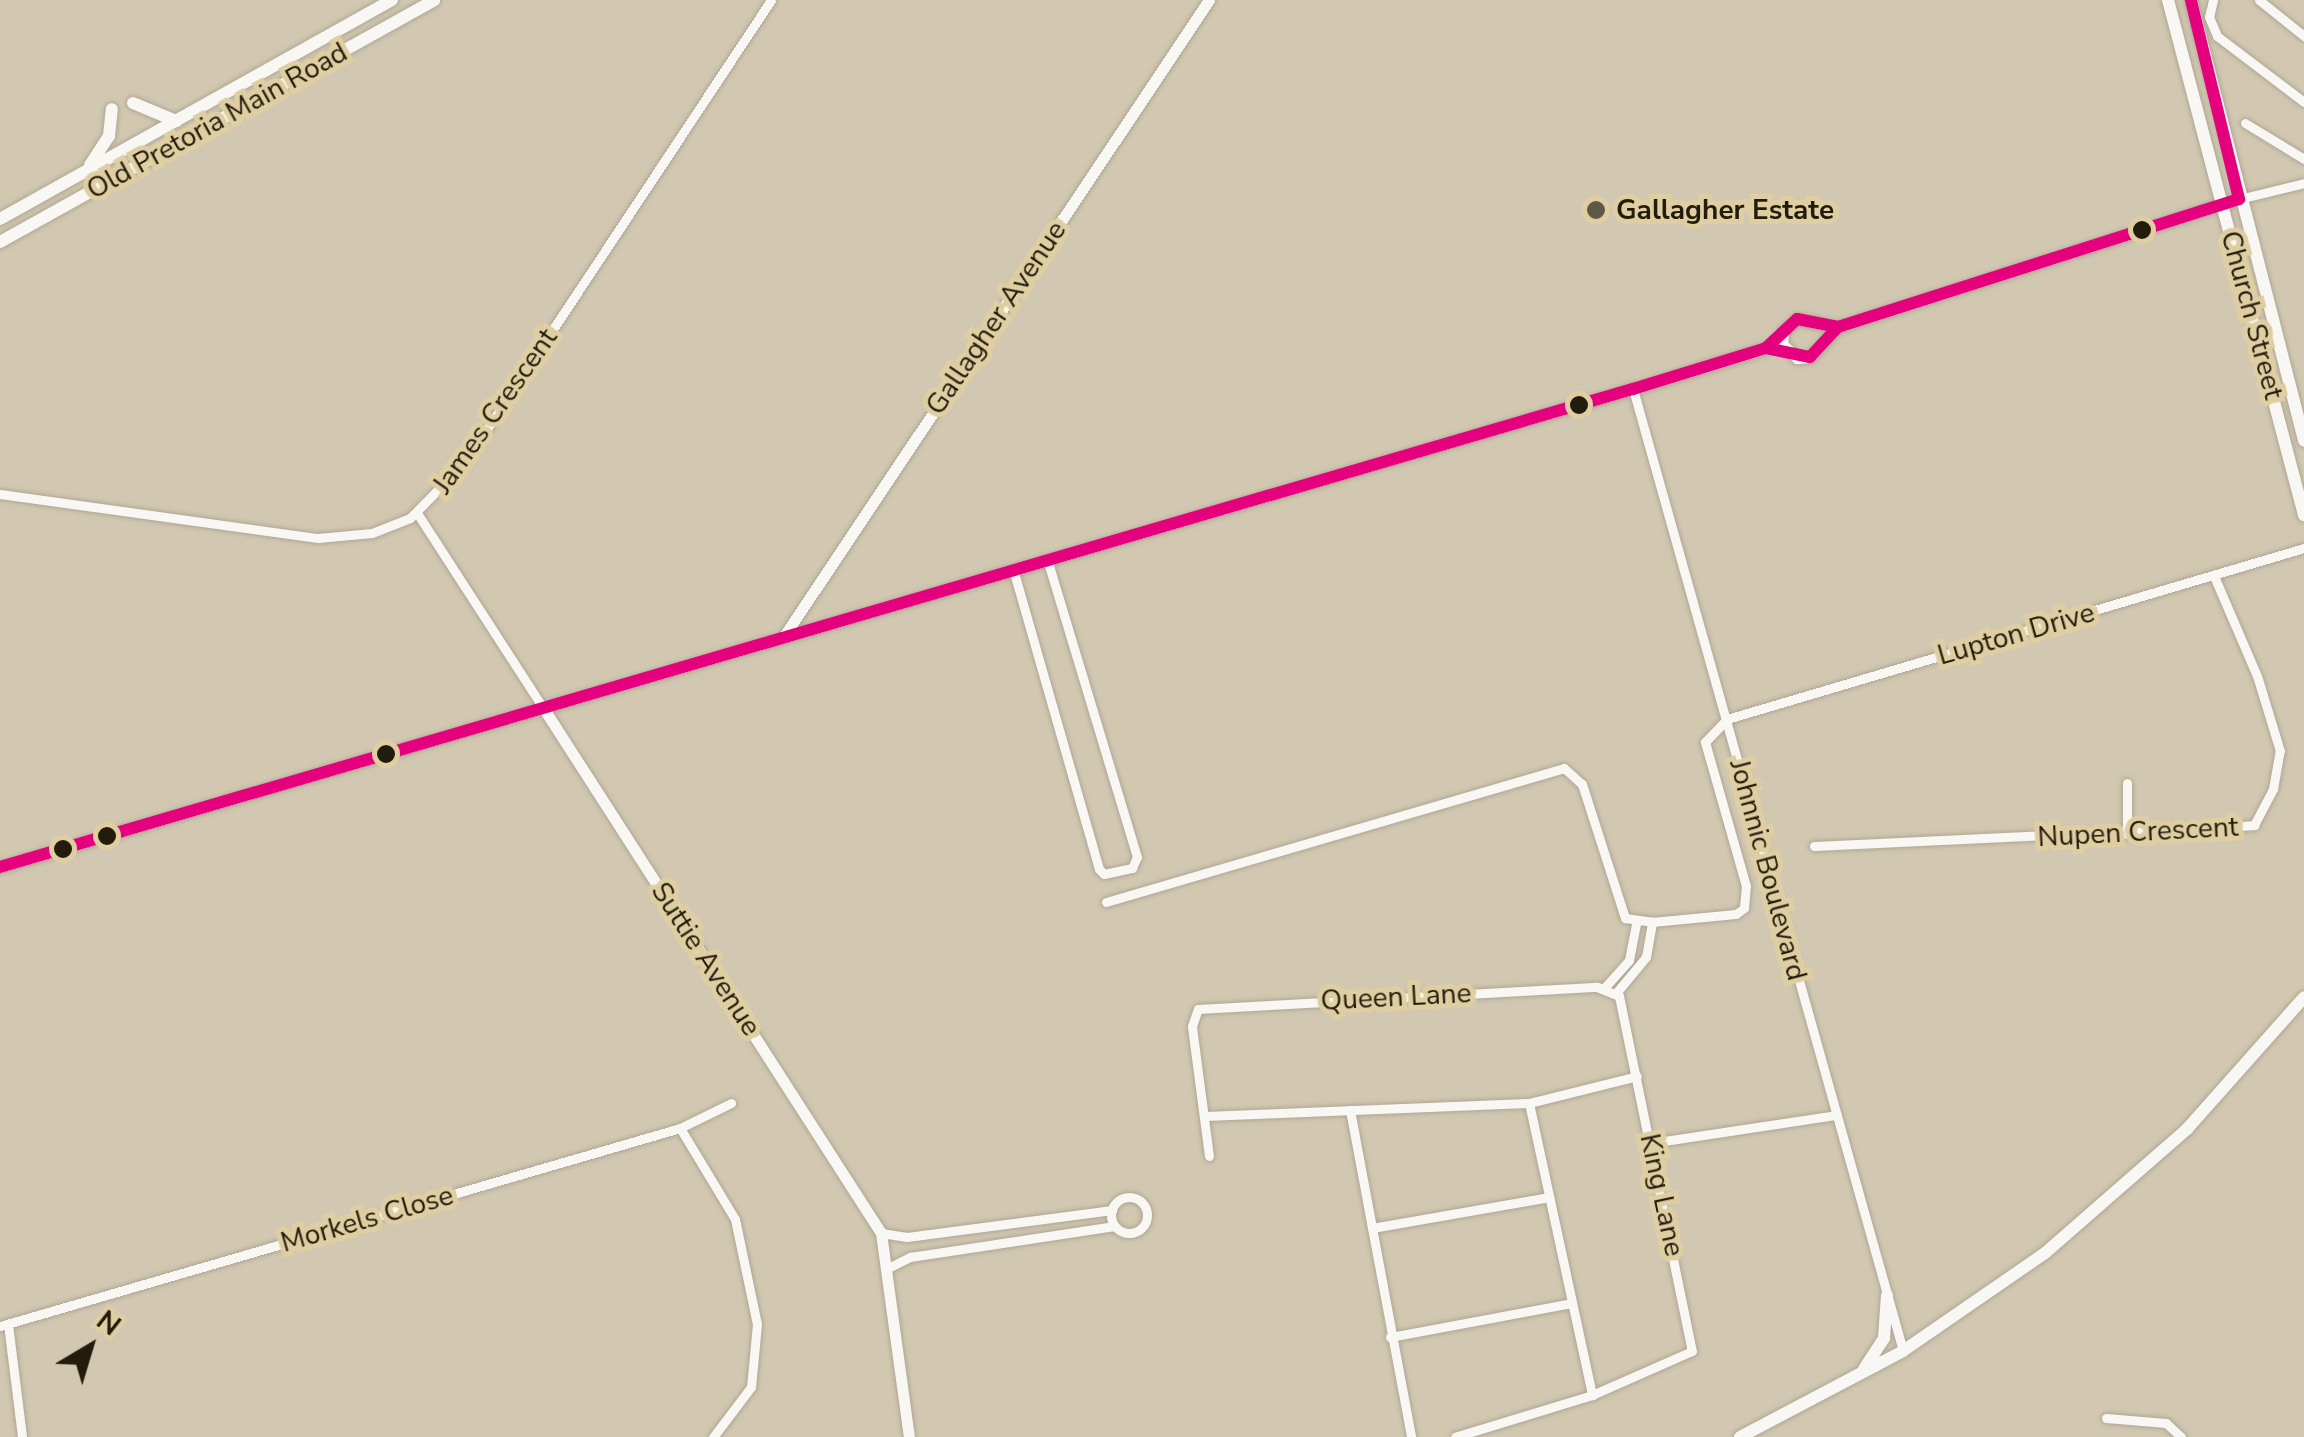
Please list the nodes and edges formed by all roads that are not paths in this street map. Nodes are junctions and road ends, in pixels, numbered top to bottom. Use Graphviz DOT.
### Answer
graph roads {
  1 [pos="392,0"];
  2 [pos="434,0"];
  3 [pos="770,0"];
  4 [pos="1209,0"];
  5 [pos="2168,0"];
  6 [pos="2191,0"];
  7 [pos="2213,0"];
  8 [pos="2260,0"];
  9 [pos="2304,36"];
  10 [pos="2304,102"];
  11 [pos="133,103"];
  12 [pos="112,109"];
  13 [pos="176,121"];
  14 [pos="2245,122"];
  15 [pos="2304,158"];
  16 [pos="80,173"];
  17 [pos="2304,183"];
  18 [pos="2239,200"];
  19 [pos="2224,209"];
  20 [pos="0,219"];
  21 [pos="0,242"];
  22 [pos="1816,324"];
  23 [pos="1838,327"];
  24 [pos="1822,342"];
  25 [pos="1783,343"];
  26 [pos="1634,389"];
  27 [pos="2304,442"];
  28 [pos="0,494"];
  29 [pos="417,513"];
  30 [pos="2304,514"];
  31 [pos="2304,548"];
  32 [pos="1046,559"];
  33 [pos="1012,569"];
  34 [pos="2214,576"];
  35 [pos="784,636"];
  36 [pos="542,706"];
  37 [pos="1727,719"];
  38 [pos="2127,783"];
  39 [pos="2127,834"];
  40 [pos="1814,846"];
  41 [pos="0,867"];
  42 [pos="1106,902"];
  43 [pos="1636,922"];
  44 [pos="1652,922"];
  45 [pos="1605,987"];
  46 [pos="1616,993"];
  47 [pos="2304,996"];
  48 [pos="1637,1076"];
  49 [pos="1530,1103"];
  50 [pos="731,1104"];
  51 [pos="1350,1110"];
  52 [pos="1837,1115"];
  53 [pos="1204,1116"];
  54 [pos="680,1128"];
  55 [pos="1651,1143"];
  56 [pos="1209,1156"];
  57 [pos="1549,1197"];
  58 [pos="1112,1210"];
  59 [pos="1115,1226"];
  60 [pos="982,1227"];
  61 [pos="1372,1228"];
  62 [pos="880,1233"];
  63 [pos="985,1246"];
  64 [pos="888,1268"];
  65 [pos="1888,1295"];
  66 [pos="1571,1303"];
  67 [pos="4,1325"];
  68 [pos="1390,1337"];
  69 [pos="1903,1351"];
  70 [pos="1851,1380"];
  71 [pos="1592,1395"];
  72 [pos="2106,1418"];
  73 [pos="22,1437"];
  74 [pos="713,1437"];
  75 [pos="909,1437"];
  76 [pos="1411,1437"];
  77 [pos="1456,1437"];
  78 [pos="1740,1437"];
  79 [pos="2181,1437"];
  1 -- 13 [label="main road, Old Pretoria Main Road"];
  2 -- 21 [label="main road, Old Pretoria Main Road"];
  3 -- 29 [label="street, James Crescent"];
  4 -- 35 [label="street, Gallagher Avenue"];
  5 -- 19 [label="main road, Church Street"];
  6 -- 18 [label="main road, Church Street"];
  7 -- 10 [label="street"];
  8 -- 9 [label="street"];
  11 -- 13 [label="main road"];
  12 -- 16 [label="main road"];
  13 -- 16 [label="main road, Old Pretoria Main Road"];
  14 -- 15 [label="street"];
  16 -- 20 [label="main road, Old Pretoria Main Road"];
  17 -- 18 [label="street"];
  18 -- 19 [label="street"];
  18 -- 27 [label="main road, Church Street"];
  19 -- 23 [label="street"];
  19 -- 30 [label="main road, Church Street"];
  22 -- 23 [label="street"];
  22 -- 24 [label="street"];
  22 -- 25 [label="street"];
  23 -- 24 [label="street"];
  24 -- 25 [label="street"];
  25 -- 26 [label="street"];
  26 -- 32 [label="street"];
  26 -- 37 [label="street, Johnnic Boulevard"];
  28 -- 29 [label="street, James Crescent"];
  29 -- 36 [label="street, Suttie Avenue"];
  31 -- 34 [label="street, Lupton Drive"];
  32 -- 33 [label="street"];
  32 -- 33 [label="street"];
  33 -- 35 [label="street"];
  34 -- 37 [label="street, Lupton Drive"];
  34 -- 39 [label="street, Nupen Crescent"];
  35 -- 36 [label="street"];
  36 -- 41 [label="street"];
  36 -- 62 [label="street, Suttie Avenue"];
  37 -- 44 [label="street"];
  37 -- 52 [label="street, Johnnic Boulevard"];
  38 -- 39 [label="street"];
  39 -- 40 [label="street, Nupen Crescent"];
  42 -- 43 [label="street"];
  43 -- 44 [label="street"];
  43 -- 45 [label="street"];
  44 -- 46 [label="street"];
  45 -- 46 [label="street"];
  45 -- 53 [label="street, Queen Lane"];
  46 -- 48 [label="street"];
  47 -- 69 [label="main road"];
  48 -- 49 [label="street"];
  48 -- 55 [label="street, King Lane"];
  49 -- 51 [label="street"];
  49 -- 57 [label="street"];
  50 -- 54 [label="street, Morkels Close"];
  51 -- 53 [label="street"];
  51 -- 61 [label="street"];
  52 -- 55 [label="street"];
  52 -- 65 [label="street, Johnnic Boulevard"];
  53 -- 56 [label="street"];
  54 -- 67 [label="street, Morkels Close"];
  54 -- 74 [label="street"];
  55 -- 71 [label="street, King Lane"];
  57 -- 61 [label="street"];
  57 -- 66 [label="street"];
  58 -- 59 [label="street"];
  58 -- 59 [label="street"];
  58 -- 60 [label="street"];
  59 -- 63 [label="street"];
  60 -- 62 [label="street"];
  60 -- 63 [label="street"];
  61 -- 68 [label="street"];
  62 -- 64 [label="street, Suttie Avenue"];
  63 -- 64 [label="street"];
  64 -- 75 [label="street, Suttie Avenue"];
  65 -- 69 [label="street, Johnnic Boulevard"];
  65 -- 70 [label="main road"];
  66 -- 68 [label="street"];
  66 -- 71 [label="street"];
  67 -- 73 [label="street"];
  68 -- 76 [label="street"];
  69 -- 70 [label="main road"];
  70 -- 78 [label="main road"];
  71 -- 77 [label="street, King Lane"];
  72 -- 79 [label="street"];
}
